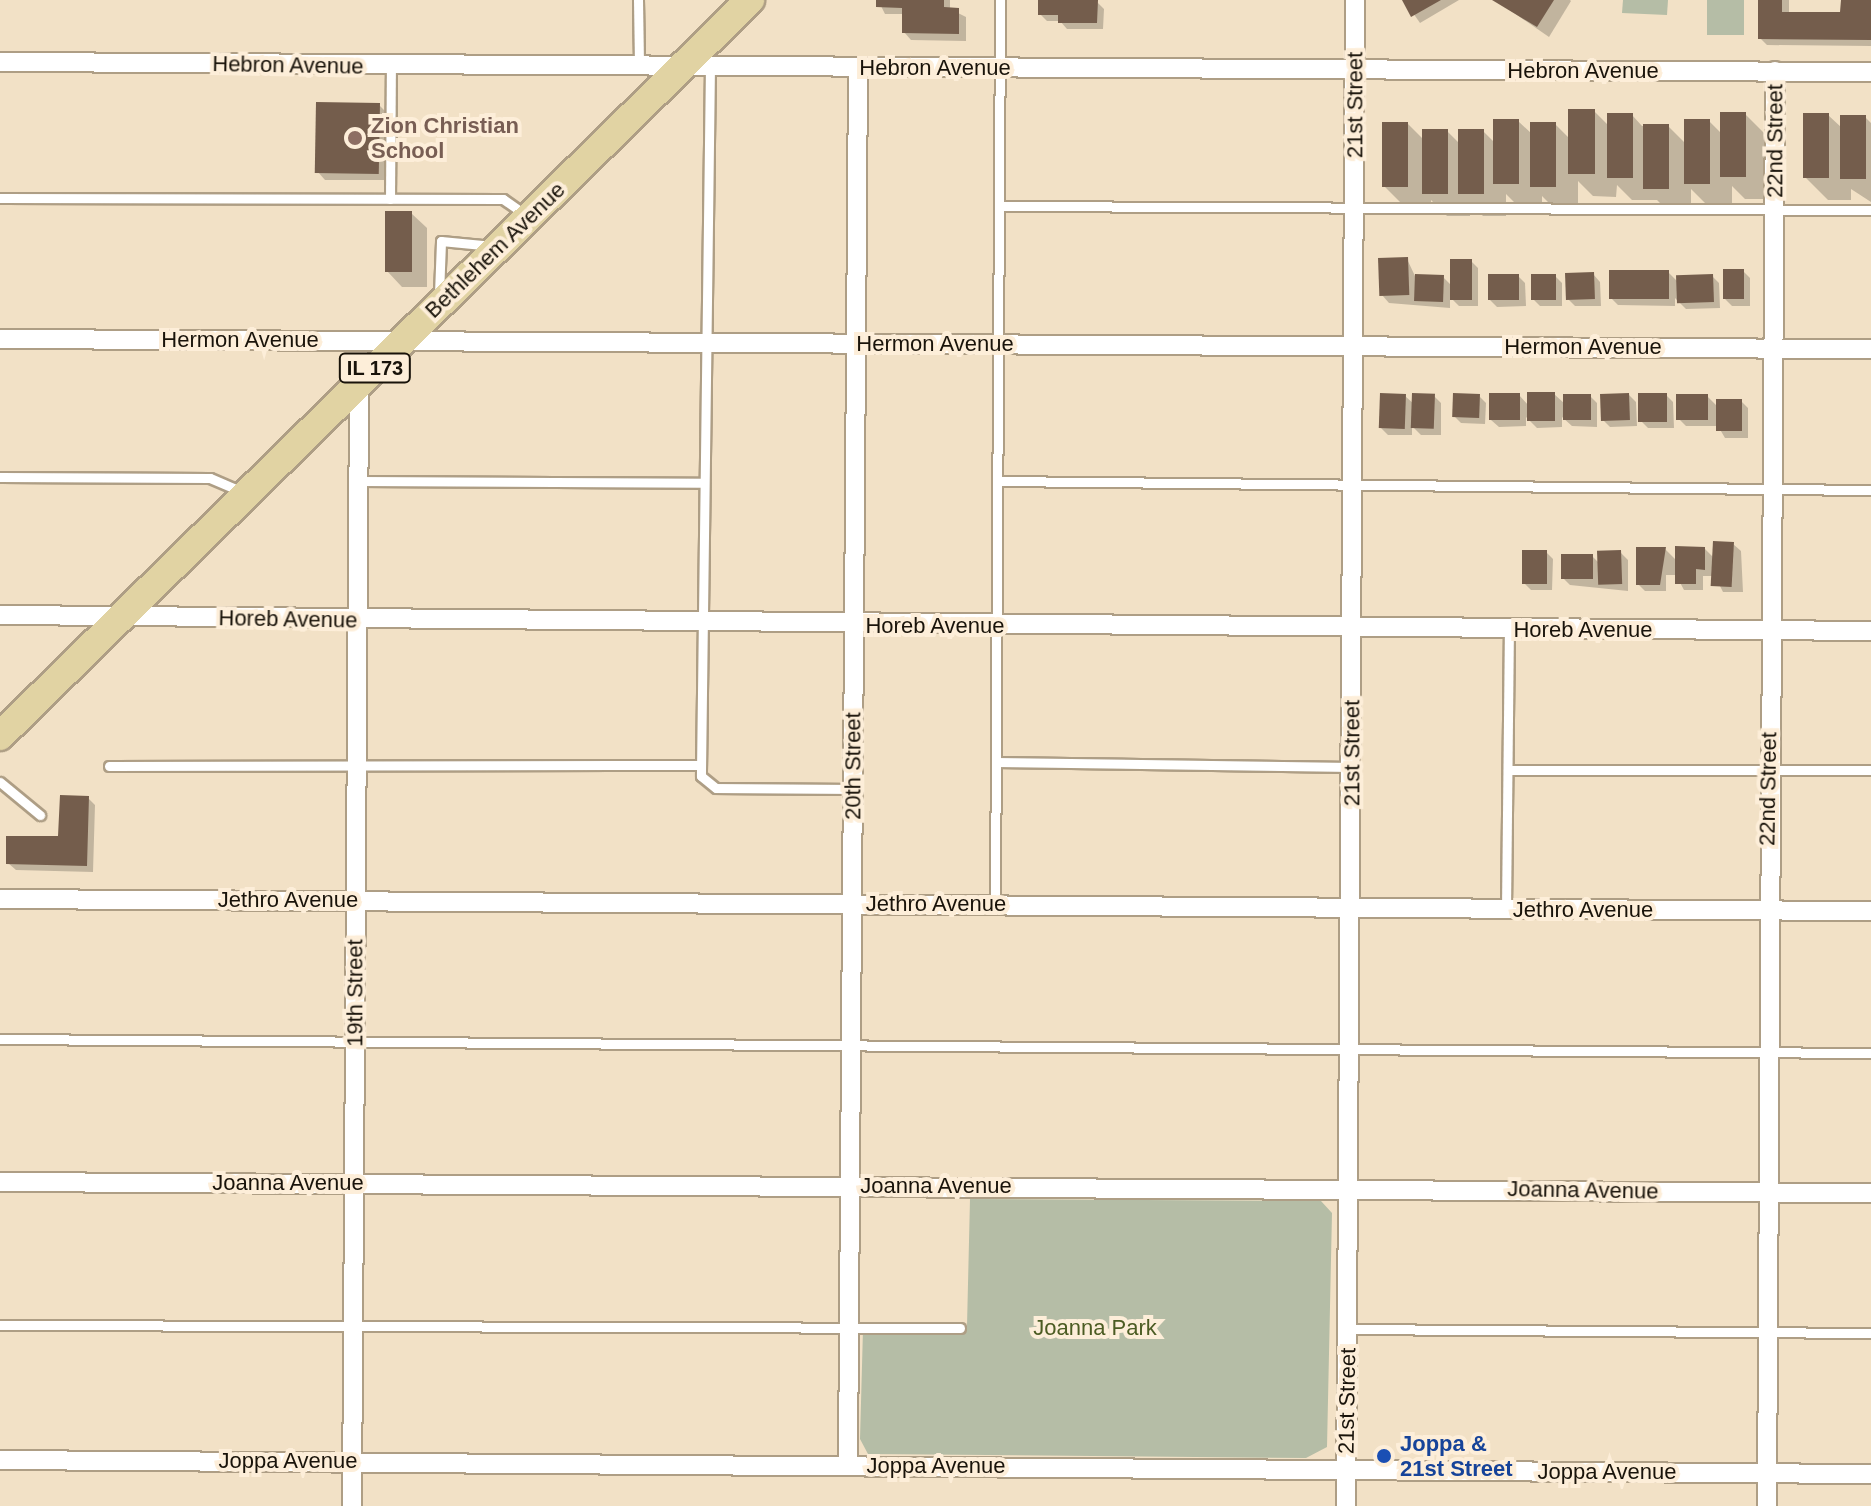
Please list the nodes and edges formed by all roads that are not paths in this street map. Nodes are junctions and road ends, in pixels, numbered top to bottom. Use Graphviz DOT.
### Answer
graph roads {
  1 [pos="638,0"];
  2 [pos="750,0"];
  3 [pos="1000,0"];
  4 [pos="1355,0"];
  5 [pos="0,62"];
  6 [pos="391,65"];
  7 [pos="639,66"];
  8 [pos="696,66"];
  9 [pos="858,67"];
  10 [pos="1000,68"];
  11 [pos="1355,70"];
  12 [pos="1775,71"];
  13 [pos="1871,72"];
  14 [pos="0,198"];
  15 [pos="390,199"];
  16 [pos="999,206"];
  17 [pos="1355,208"];
  18 [pos="1775,210"];
  19 [pos="1871,210"];
  20 [pos="529,217"];
  21 [pos="499,247"];
  22 [pos="439,302"];
  23 [pos="0,339"];
  24 [pos="403,341"];
  25 [pos="705,343"];
  26 [pos="856,343"];
  27 [pos="998,344"];
  28 [pos="1355,346"];
  29 [pos="1776,348"];
  30 [pos="1871,349"];
  31 [pos="359,384"];
  32 [pos="0,477"];
  33 [pos="360,481"];
  34 [pos="997,481"];
  35 [pos="703,483"];
  36 [pos="1354,484"];
  37 [pos="1773,489"];
  38 [pos="1871,490"];
  39 [pos="248,494"];
  40 [pos="0,615"];
  41 [pos="126,615"];
  42 [pos="361,620"];
  43 [pos="702,623"];
  44 [pos="854,625"];
  45 [pos="996,626"];
  46 [pos="1353,629"];
  47 [pos="1509,629"];
  48 [pos="1770,630"];
  49 [pos="1871,631"];
  50 [pos="0,736"];
  51 [pos="996,762"];
  52 [pos="358,765"];
  53 [pos="700,765"];
  54 [pos="109,766"];
  55 [pos="1352,767"];
  56 [pos="1768,769"];
  57 [pos="1508,770"];
  58 [pos="1871,770"];
  59 [pos="0,782"];
  60 [pos="853,789"];
  61 [pos="40,815"];
  62 [pos="0,899"];
  63 [pos="356,901"];
  64 [pos="852,903"];
  65 [pos="995,904"];
  66 [pos="1351,906"];
  67 [pos="1506,910"];
  68 [pos="1766,910"];
  69 [pos="1871,911"];
  70 [pos="0,1039"];
  71 [pos="355,1041"];
  72 [pos="851,1045"];
  73 [pos="1350,1049"];
  74 [pos="1767,1052"];
  75 [pos="1871,1053"];
  76 [pos="0,1182"];
  77 [pos="354,1183"];
  78 [pos="850,1185"];
  79 [pos="1349,1188"];
  80 [pos="1768,1192"];
  81 [pos="1871,1193"];
  82 [pos="353,1323"];
  83 [pos="849,1324"];
  84 [pos="0,1325"];
  85 [pos="960,1328"];
  86 [pos="1348,1329"];
  87 [pos="1767,1332"];
  88 [pos="1871,1333"];
  89 [pos="0,1460"];
  90 [pos="352,1461"];
  91 [pos="848,1465"];
  92 [pos="1346,1469"];
  93 [pos="1767,1473"];
  94 [pos="1871,1474"];
  95 [pos="352,1506"];
  96 [pos="1346,1506"];
  97 [pos="1767,1506"];
  1 -- 7 [label="lane"];
  2 -- 8 [label="main road, Bethlehem Avenue / IL 173"];
  3 -- 10 [label="lane"];
  4 -- 11 [label="street, 21st Street"];
  5 -- 6 [label="street, Hebron Avenue"];
  6 -- 7 [label="street, Hebron Avenue"];
  6 -- 15 [label="lane"];
  7 -- 8 [label="street, Hebron Avenue"];
  8 -- 9 [label="street, Hebron Avenue"];
  8 -- 20 [label="main road, Bethlehem Avenue / IL 173"];
  8 -- 25 [label="lane"];
  9 -- 10 [label="street, Hebron Avenue"];
  9 -- 26 [label="street, 20th Street"];
  10 -- 11 [label="street, Hebron Avenue"];
  10 -- 16 [label="lane"];
  11 -- 12 [label="street, Hebron Avenue"];
  11 -- 17 [label="street, 21st Street"];
  12 -- 13 [label="street, Hebron Avenue"];
  12 -- 18 [label="street, 22nd Street"];
  14 -- 15 [label="lane"];
  15 -- 20 [label="lane"];
  16 -- 17 [label="lane"];
  16 -- 27 [label="lane"];
  17 -- 18 [label="lane"];
  17 -- 28 [label="street, 21st Street"];
  18 -- 19 [label="lane"];
  18 -- 29 [label="street, 22nd Street"];
  20 -- 21 [label="main road, Bethlehem Avenue / IL 173"];
  21 -- 22 [label="main road, Bethlehem Avenue / IL 173"];
  21 -- 22 [label="lane"];
  22 -- 24 [label="main road, Bethlehem Avenue / IL 173"];
  23 -- 24 [label="street, Hermon Avenue"];
  24 -- 25 [label="street, Hermon Avenue"];
  24 -- 31 [label="main road, Bethlehem Avenue / IL 173"];
  25 -- 26 [label="street, Hermon Avenue"];
  25 -- 35 [label="lane"];
  26 -- 27 [label="street, Hermon Avenue"];
  26 -- 44 [label="street, 20th Street"];
  27 -- 28 [label="street, Hermon Avenue"];
  27 -- 34 [label="lane"];
  28 -- 29 [label="street, Hermon Avenue"];
  28 -- 36 [label="street, 21st Street"];
  29 -- 30 [label="street, Hermon Avenue"];
  29 -- 37 [label="street, 22nd Street"];
  31 -- 33 [label="street, 19th Street"];
  31 -- 39 [label="main road, Bethlehem Avenue / IL 173"];
  32 -- 39 [label="lane"];
  33 -- 35 [label="lane"];
  33 -- 42 [label="street, 19th Street"];
  34 -- 36 [label="lane"];
  34 -- 45 [label="lane"];
  35 -- 43 [label="lane"];
  36 -- 37 [label="lane"];
  36 -- 46 [label="street, 21st Street"];
  37 -- 38 [label="lane"];
  37 -- 48 [label="street, 22nd Street"];
  39 -- 41 [label="main road, Bethlehem Avenue / IL 173"];
  40 -- 41 [label="street, Horeb Avenue"];
  41 -- 42 [label="street, Horeb Avenue"];
  41 -- 50 [label="main road, Bethlehem Avenue / IL 173"];
  42 -- 43 [label="street, Horeb Avenue"];
  42 -- 52 [label="street, 19th Street"];
  43 -- 44 [label="street, Horeb Avenue"];
  43 -- 53 [label="lane"];
  44 -- 45 [label="street, Horeb Avenue"];
  44 -- 60 [label="street, 20th Street"];
  45 -- 46 [label="street, Horeb Avenue"];
  45 -- 51 [label="lane"];
  46 -- 47 [label="street, Horeb Avenue"];
  46 -- 55 [label="street, 21st Street"];
  47 -- 48 [label="street, Horeb Avenue"];
  47 -- 57 [label="lane"];
  48 -- 49 [label="street, Horeb Avenue"];
  48 -- 56 [label="street, 22nd Street"];
  51 -- 55 [label="lane"];
  51 -- 65 [label="lane"];
  52 -- 53 [label="lane"];
  52 -- 54 [label="lane"];
  52 -- 63 [label="street, 19th Street"];
  53 -- 60 [label="lane"];
  55 -- 66 [label="street, 21st Street"];
  56 -- 57 [label="lane"];
  56 -- 58 [label="lane"];
  56 -- 68 [label="street, 22nd Street"];
  57 -- 67 [label="lane"];
  59 -- 61 [label="lane"];
  60 -- 64 [label="street, 20th Street"];
  62 -- 63 [label="street, Jethro Avenue"];
  63 -- 64 [label="street, Jethro Avenue"];
  63 -- 71 [label="street, 19th Street"];
  64 -- 65 [label="street, Jethro Avenue"];
  64 -- 72 [label="street, 20th Street"];
  65 -- 66 [label="street, Jethro Avenue"];
  66 -- 67 [label="street, Jethro Avenue"];
  66 -- 73 [label="street, 21st Street"];
  67 -- 68 [label="street, Jethro Avenue"];
  68 -- 69 [label="street, Jethro Avenue"];
  68 -- 74 [label="street, 22nd Street"];
  70 -- 71 [label="lane"];
  71 -- 72 [label="lane"];
  71 -- 77 [label="street, 19th Street"];
  72 -- 73 [label="lane"];
  72 -- 78 [label="street, 20th Street"];
  73 -- 74 [label="lane"];
  73 -- 79 [label="street, 21st Street"];
  74 -- 75 [label="lane"];
  74 -- 80 [label="street, 22nd Street"];
  76 -- 77 [label="street, Joanna Avenue"];
  77 -- 78 [label="street, Joanna Avenue"];
  77 -- 82 [label="street, 19th Street"];
  78 -- 79 [label="street, Joanna Avenue"];
  78 -- 83 [label="street, 20th Street"];
  79 -- 80 [label="street, Joanna Avenue"];
  79 -- 86 [label="street, 21st Street"];
  80 -- 81 [label="street, Joanna Avenue"];
  80 -- 87 [label="street, 22nd Street"];
  82 -- 83 [label="lane"];
  82 -- 84 [label="lane"];
  82 -- 90 [label="street, 19th Street"];
  83 -- 85 [label="lane"];
  83 -- 91 [label="street, 20th Street"];
  86 -- 87 [label="lane"];
  86 -- 92 [label="street, 21st Street"];
  87 -- 88 [label="lane"];
  87 -- 93 [label="street, 22nd Street"];
  89 -- 90 [label="street, Joppa Avenue"];
  90 -- 91 [label="street, Joppa Avenue"];
  90 -- 95 [label="street, 19th Street"];
  91 -- 92 [label="street, Joppa Avenue"];
  92 -- 93 [label="street, Joppa Avenue"];
  92 -- 96 [label="street, 21st Street"];
  93 -- 94 [label="street, Joppa Avenue"];
  93 -- 97 [label="street, 22nd Street"];
}
